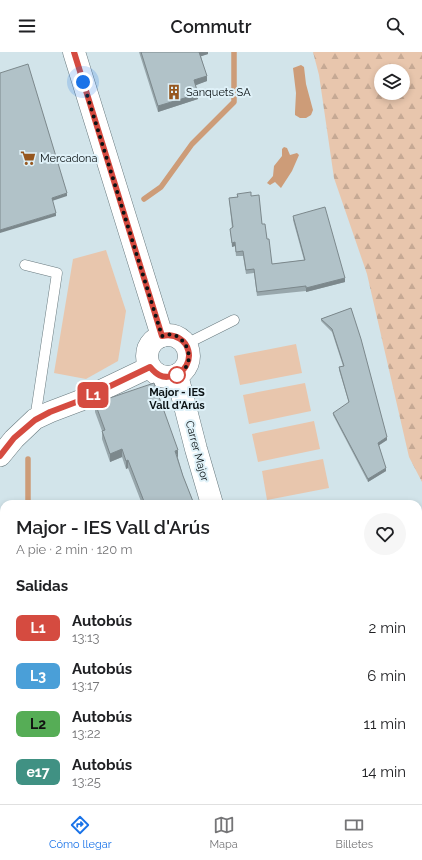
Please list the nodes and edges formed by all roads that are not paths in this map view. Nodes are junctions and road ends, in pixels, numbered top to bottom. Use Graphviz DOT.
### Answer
graph roads {
  1 [pos="74,52"];
  2 [pos="26,265"];
  3 [pos="234,320"];
  4 [pos="162,336"];
  5 [pos="186,344"];
  6 [pos="150,367"];
  7 [pos="177,375"];
  8 [pos="35,420"];
  9 [pos="0,456"];
  10 [pos="211,500"];
  1 -- 4 [label="street"];
  2 -- 8 [label="lane"];
  3 -- 5 [label="lane"];
  4 -- 5 [label="street"];
  4 -- 6 [label="street"];
  5 -- 7 [label="street"];
  6 -- 7 [label="street"];
  6 -- 8 [label="street"];
  7 -- 10 [label="street, Carrer Major"];
  8 -- 9 [label="street"];
}
